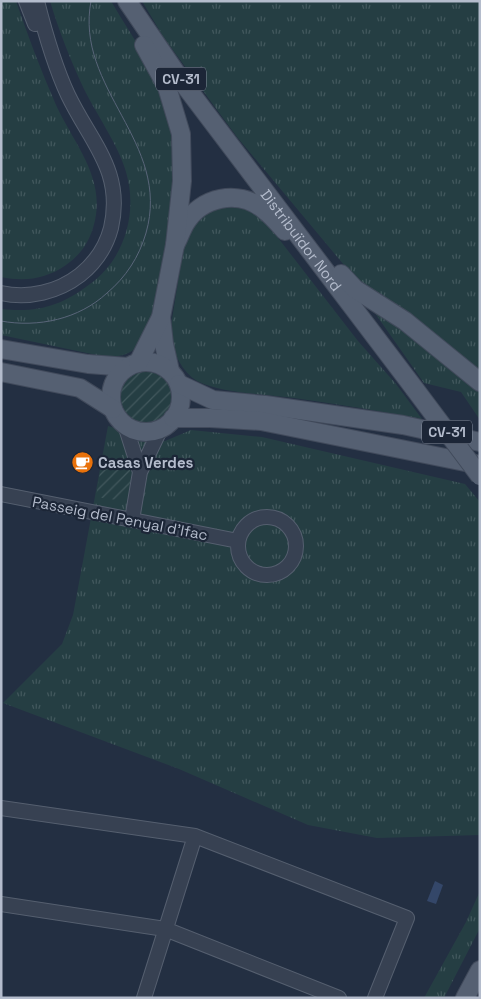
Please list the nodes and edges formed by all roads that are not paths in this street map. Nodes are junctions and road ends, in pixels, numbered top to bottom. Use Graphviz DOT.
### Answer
graph roads {
  1 [pos="26,1"];
  2 [pos="37,1"];
  3 [pos="119,1"];
  4 [pos="127,1"];
  5 [pos="57,67"];
  6 [pos="175,245"];
  7 [pos="316,256"];
  8 [pos="1,293"];
  9 [pos="161,317"];
  10 [pos="1,348"];
  11 [pos="133,365"];
  12 [pos="1,372"];
  13 [pos="174,378"];
  14 [pos="480,382"];
  15 [pos="113,409"];
  16 [pos="125,424"];
  17 [pos="167,424"];
  18 [pos="480,442"];
  19 [pos="480,465"];
  20 [pos="140,472"];
  21 [pos="480,476"];
  22 [pos="1,494"];
  23 [pos="132,520"];
  24 [pos="238,541"];
  25 [pos="1,808"];
  26 [pos="195,836"];
  27 [pos="1,904"];
  28 [pos="165,929"];
  29 [pos="480,970"];
  30 [pos="144,998"];
  31 [pos="339,998"];
  32 [pos="375,998"];
  33 [pos="465,998"];
  1 -- 5 [label="street"];
  2 -- 5 [label="street"];
  3 -- 6 [label="main road"];
  4 -- 7 [label="main road, Distribuïdor Nord / CV-31"];
  5 -- 8 [label="street"];
  6 -- 7 [label="main road"];
  6 -- 9 [label="main road"];
  7 -- 14 [label="main road"];
  7 -- 21 [label="main road, Distribuïdor Nord / CV-31, bridge"];
  9 -- 11 [label="main road"];
  9 -- 13 [label="main road"];
  10 -- 11 [label="main road"];
  11 -- 13 [label="main road"];
  11 -- 15 [label="main road"];
  12 -- 15 [label="main road"];
  13 -- 17 [label="main road"];
  13 -- 18 [label="main road"];
  15 -- 16 [label="main road"];
  16 -- 17 [label="main road"];
  16 -- 20 [label="street"];
  17 -- 19 [label="main road"];
  17 -- 20 [label="street"];
  20 -- 23 [label="street"];
  22 -- 23 [label="street, Passeig del Penyal d'Ifac"];
  23 -- 24 [label="street, Passeig del Penyal d'Ifac"];
  24 -- 24 [label="street"];
  25 -- 26 [label="street"];
  26 -- 28 [label="street"];
  26 -- 32 [label="street"];
  27 -- 28 [label="street"];
  28 -- 30 [label="street"];
  28 -- 31 [label="street"];
  29 -- 33 [label="main road"];
}
